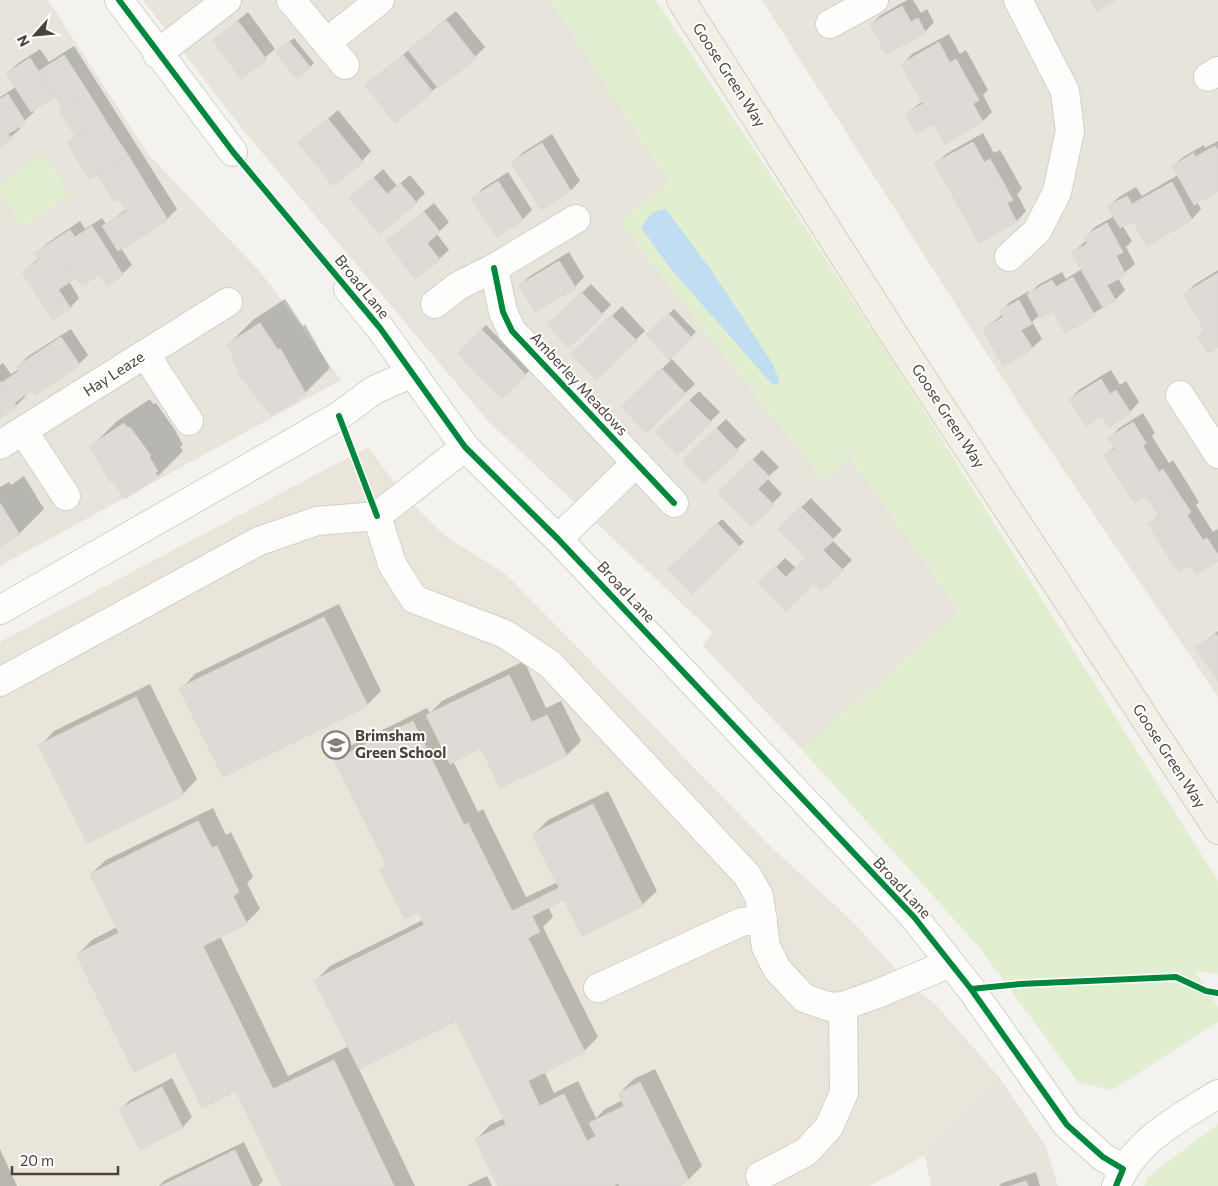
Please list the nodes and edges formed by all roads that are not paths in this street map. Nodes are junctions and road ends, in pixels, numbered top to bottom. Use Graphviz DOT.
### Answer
graph roads {
  1 [pos="119,0"];
  2 [pos="227,0"];
  3 [pos="291,0"];
  4 [pos="380,0"];
  5 [pos="681,0"];
  6 [pos="874,0"];
  7 [pos="1018,0"];
  8 [pos="830,24"];
  9 [pos="327,42"];
  10 [pos="157,54"];
  11 [pos="345,65"];
  12 [pos="233,152"];
  13 [pos="576,219"];
  14 [pos="1009,258"];
  15 [pos="494,268"];
  16 [pos="348,289"];
  17 [pos="228,302"];
  18 [pos="435,304"];
  19 [pos="146,354"];
  20 [pos="412,373"];
  21 [pos="1180,395"];
  22 [pos="189,422"];
  23 [pos="24,432"];
  24 [pos="0,445"];
  25 [pos="465,446"];
  26 [pos="1218,454"];
  27 [pos="636,463"];
  28 [pos="66,496"];
  29 [pos="674,503"];
  30 [pos="377,516"];
  31 [pos="558,539"];
  32 [pos="0,610"];
  33 [pos="0,682"];
  34 [pos="1218,830"];
  35 [pos="763,919"];
  36 [pos="950,963"];
  37 [pos="598,988"];
  38 [pos="843,1006"];
  39 [pos="1218,1094"];
  40 [pos="760,1176"];
  41 [pos="1120,1178"];
  1 -- 10 [label="street"];
  2 -- 10 [label="street"];
  3 -- 9 [label="street"];
  4 -- 9 [label="street"];
  5 -- 34 [label="main road, Goose Green Way"];
  6 -- 8 [label="street"];
  7 -- 14 [label="street"];
  9 -- 11 [label="street"];
  10 -- 12 [label="street"];
  13 -- 15 [label="street"];
  15 -- 18 [label="street"];
  15 -- 27 [label="street, Amberley Meadows"];
  16 -- 20 [label="street, Broad Lane"];
  17 -- 19 [label="street, Hay Leaze"];
  19 -- 22 [label="street"];
  19 -- 23 [label="street, Hay Leaze"];
  20 -- 25 [label="street, Broad Lane"];
  20 -- 32 [label="street"];
  21 -- 26 [label="street"];
  23 -- 24 [label="street, Hay Leaze"];
  23 -- 28 [label="street"];
  25 -- 30 [label="street"];
  25 -- 31 [label="street, Broad Lane"];
  27 -- 29 [label="street, Amberley Meadows"];
  27 -- 31 [label="street"];
  30 -- 33 [label="street"];
  30 -- 35 [label="street"];
  31 -- 36 [label="street, Broad Lane"];
  35 -- 37 [label="street"];
  35 -- 38 [label="street"];
  36 -- 38 [label="street"];
  36 -- 41 [label="street, Broad Lane"];
  38 -- 40 [label="street"];
  39 -- 41 [label="street, Broad Lane"];
}
